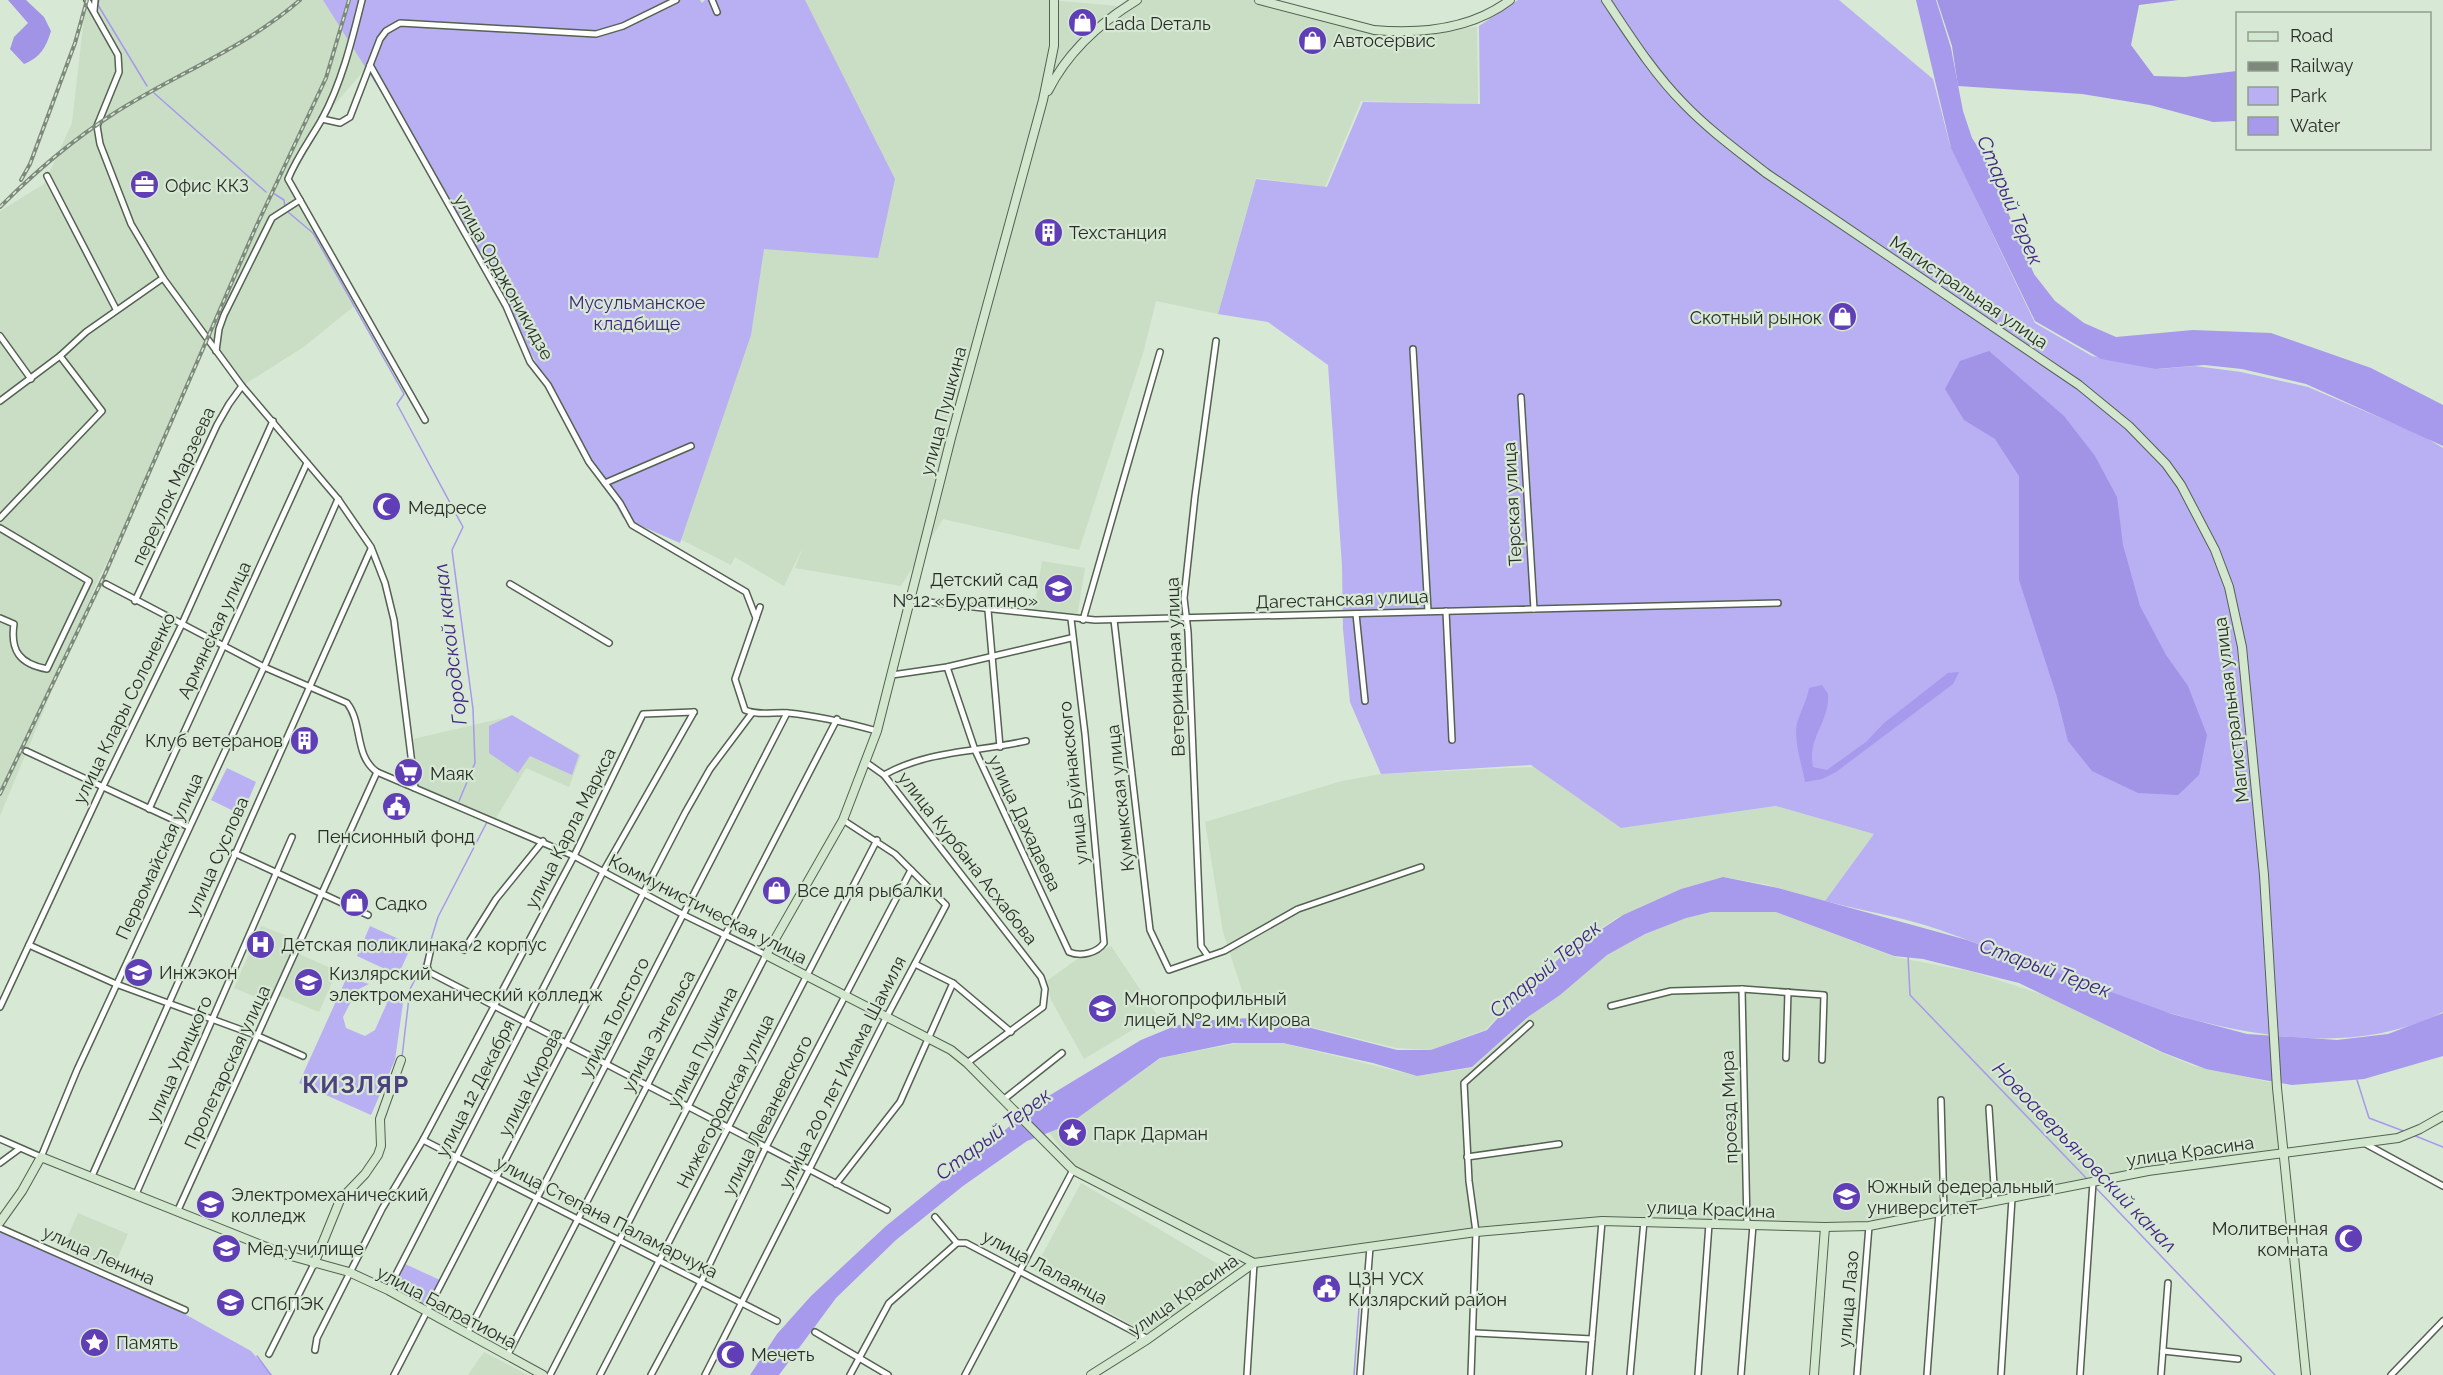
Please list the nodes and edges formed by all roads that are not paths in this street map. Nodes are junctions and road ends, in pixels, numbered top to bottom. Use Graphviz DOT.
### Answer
graph roads {
  1 [pos="87,0"];
  2 [pos="95,0"];
  3 [pos="362,0"];
  4 [pos="676,0"];
  5 [pos="712,0"];
  6 [pos="1054,0"];
  7 [pos="1137,0"];
  8 [pos="1259,0"];
  9 [pos="1510,0"];
  10 [pos="1606,0"];
  11 [pos="94,12"];
  12 [pos="717,12"];
  13 [pos="370,65"];
  14 [pos="1043,100"];
  15 [pos="322,119"];
  16 [pos="47,176"];
  17 [pos="300,200"];
  18 [pos="163,278"];
  19 [pos="116,309"];
  20 [pos="0,336"];
  21 [pos="1216,341"];
  22 [pos="1413,349"];
  23 [pos="216,351"];
  24 [pos="1160,352"];
  25 [pos="60,356"];
  26 [pos="31,379"];
  27 [pos="242,386"];
  28 [pos="1521,397"];
  29 [pos="0,401"];
  30 [pos="426,420"];
  31 [pos="273,421"];
  32 [pos="691,446"];
  33 [pos="307,463"];
  34 [pos="605,483"];
  35 [pos="339,499"];
  36 [pos="0,518"];
  37 [pos="0,528"];
  38 [pos="371,549"];
  39 [pos="106,584"];
  40 [pos="510,584"];
  41 [pos="909,600"];
  42 [pos="135,601"];
  43 [pos="1778,603"];
  44 [pos="760,607"];
  45 [pos="1534,609"];
  46 [pos="988,610"];
  47 [pos="1428,611"];
  48 [pos="1446,611"];
  49 [pos="1356,614"];
  50 [pos="0,618"];
  51 [pos="756,618"];
  52 [pos="1186,618"];
  53 [pos="1071,619"];
  54 [pos="1083,620"];
  55 [pos="1114,620"];
  56 [pos="182,626"];
  57 [pos="1071,638"];
  58 [pos="609,643"];
  59 [pos="222,646"];
  60 [pos="991,657"];
  61 [pos="947,667"];
  62 [pos="264,668"];
  63 [pos="892,675"];
  64 [pos="308,686"];
  65 [pos="1365,701"];
  66 [pos="694,712"];
  67 [pos="752,713"];
  68 [pos="787,713"];
  69 [pos="837,719"];
  70 [pos="877,731"];
  71 [pos="1452,740"];
  72 [pos="1026,741"];
  73 [pos="1000,747"];
  74 [pos="975,750"];
  75 [pos="26,751"];
  76 [pos="867,763"];
  77 [pos="375,771"];
  78 [pos="884,775"];
  79 [pos="103,786"];
  80 [pos="415,788"];
  81 [pos="149,809"];
  82 [pos="843,820"];
  83 [pos="189,827"];
  84 [pos="292,837"];
  85 [pos="877,840"];
  86 [pos="543,842"];
  87 [pos="234,853"];
  88 [pos="574,856"];
  89 [pos="1421,867"];
  90 [pos="911,870"];
  91 [pos="603,872"];
  92 [pos="276,873"];
  93 [pos="643,892"];
  94 [pos="322,894"];
  95 [pos="368,915"];
  96 [pos="684,915"];
  97 [pos="726,934"];
  98 [pos="1104,943"];
  99 [pos="29,945"];
  100 [pos="431,948"];
  101 [pos="464,950"];
  102 [pos="766,955"];
  103 [pos="1208,956"];
  104 [pos="915,964"];
  105 [pos="805,976"];
  106 [pos="953,983"];
  107 [pos="116,984"];
  108 [pos="1742,989"];
  109 [pos="1788,992"];
  110 [pos="845,998"];
  111 [pos="168,1004"];
  112 [pos="495,1006"];
  113 [pos="1611,1006"];
  114 [pos="0,1007"];
  115 [pos="886,1018"];
  116 [pos="213,1020"];
  117 [pos="526,1023"];
  118 [pos="1530,1024"];
  119 [pos="1011,1032"];
  120 [pos="258,1036"];
  121 [pos="929,1040"];
  122 [pos="567,1046"];
  123 [pos="1062,1053"];
  124 [pos="303,1056"];
  125 [pos="1786,1058"];
  126 [pos="401,1060"];
  127 [pos="1822,1060"];
  128 [pos="967,1063"];
  129 [pos="606,1065"];
  130 [pos="646,1085"];
  131 [pos="1003,1100"];
  132 [pos="1941,1100"];
  133 [pos="688,1107"];
  134 [pos="1989,1108"];
  135 [pos="2443,1116"];
  136 [pos="727,1129"];
  137 [pos="0,1139"];
  138 [pos="423,1140"];
  139 [pos="2364,1143"];
  140 [pos="1559,1144"];
  141 [pos="766,1147"];
  142 [pos="19,1149"];
  143 [pos="2283,1153"];
  144 [pos="41,1156"];
  145 [pos="457,1157"];
  146 [pos="1467,1157"];
  147 [pos="0,1163"];
  148 [pos="808,1170"];
  149 [pos="1073,1170"];
  150 [pos="92,1176"];
  151 [pos="498,1178"];
  152 [pos="2093,1182"];
  153 [pos="836,1184"];
  154 [pos="2443,1186"];
  155 [pos="136,1194"];
  156 [pos="537,1198"];
  157 [pos="2012,1198"];
  158 [pos="1995,1202"];
  159 [pos="178,1210"];
  160 [pos="887,1210"];
  161 [pos="1941,1213"];
  162 [pos="935,1217"];
  163 [pos="578,1219"];
  164 [pos="0,1221"];
  165 [pos="1602,1221"];
  166 [pos="1644,1221"];
  167 [pos="1709,1224"];
  168 [pos="1750,1225"];
  169 [pos="1869,1226"];
  170 [pos="1825,1227"];
  171 [pos="0,1228"];
  172 [pos="1476,1232"];
  173 [pos="620,1240"];
  174 [pos="957,1243"];
  175 [pos="1370,1247"];
  176 [pos="660,1261"];
  177 [pos="1254,1263"];
  178 [pos="314,1264"];
  179 [pos="1019,1271"];
  180 [pos="349,1272"];
  181 [pos="700,1282"];
  182 [pos="2168,1283"];
  183 [pos="388,1290"];
  184 [pos="741,1302"];
  185 [pos="185,1310"];
  186 [pos="427,1312"];
  187 [pos="777,1321"];
  188 [pos="2443,1321"];
  189 [pos="815,1332"];
  190 [pos="1475,1333"];
  191 [pos="467,1334"];
  192 [pos="1148,1339"];
  193 [pos="1592,1339"];
  194 [pos="315,1350"];
  195 [pos="2163,1351"];
  196 [pos="269,1354"];
  197 [pos="507,1356"];
  198 [pos="860,1359"];
  199 [pos="2238,1359"];
  200 [pos="394,1375"];
  201 [pos="543,1375"];
  202 [pos="550,1375"];
  203 [pos="600,1375"];
  204 [pos="651,1375"];
  205 [pos="705,1375"];
  206 [pos="850,1375"];
  207 [pos="888,1375"];
  208 [pos="964,1375"];
  209 [pos="1091,1375"];
  210 [pos="1247,1375"];
  211 [pos="1360,1375"];
  212 [pos="1472,1375"];
  213 [pos="1589,1375"];
  214 [pos="1630,1375"];
  215 [pos="1698,1375"];
  216 [pos="1741,1375"];
  217 [pos="1814,1375"];
  218 [pos="1857,1375"];
  219 [pos="1927,1375"];
  220 [pos="2001,1375"];
  221 [pos="2080,1375"];
  222 [pos="2161,1375"];
  223 [pos="2306,1375"];
  224 [pos="2391,1375"];
  1 -- 11 [label="street"];
  2 -- 11 [label="street"];
  3 -- 15 [label="street"];
  4 -- 13 [label="street"];
  5 -- 12 [label="street"];
  6 -- 14 [label="street, улица Пушкина"];
  7 -- 14 [label="street, улица Пушкина"];
  8 -- 9 [label="street"];
  10 -- 143 [label="street, Магистральная улица"];
  11 -- 18 [label="street"];
  13 -- 15 [label="street"];
  13 -- 34 [label="street, улица Орджоникидзе"];
  14 -- 41 [label="street, улица Пушкина"];
  15 -- 17 [label="street"];
  16 -- 19 [label="street"];
  17 -- 23 [label="street"];
  17 -- 30 [label="street"];
  18 -- 19 [label="street"];
  18 -- 23 [label="street"];
  19 -- 25 [label="street"];
  20 -- 26 [label="street"];
  21 -- 52 [label="street, Ветеринарная улица"];
  22 -- 47 [label="street"];
  23 -- 27 [label="street"];
  24 -- 54 [label="street"];
  25 -- 26 [label="street"];
  25 -- 36 [label="street"];
  26 -- 29 [label="street"];
  27 -- 31 [label="street"];
  27 -- 42 [label="street, переулок Марзеева"];
  28 -- 45 [label="street, Терская улица"];
  31 -- 33 [label="street"];
  31 -- 56 [label="street, улица Клары Солоненко"];
  32 -- 34 [label="street"];
  33 -- 35 [label="street"];
  33 -- 59 [label="street, Армянская улица"];
  34 -- 51 [label="street, улица Орджоникидзе"];
  35 -- 38 [label="street"];
  35 -- 62 [label="street, Первомайская улица"];
  37 -- 50 [label="street"];
  38 -- 64 [label="street, улица Суслова"];
  38 -- 80 [label="street"];
  39 -- 42 [label="street"];
  40 -- 58 [label="street"];
  41 -- 46 [label="street, Дагестанская улица"];
  41 -- 63 [label="street, улица Пушкина"];
  42 -- 56 [label="street"];
  43 -- 45 [label="street, Дагестанская улица"];
  44 -- 51 [label="street"];
  45 -- 48 [label="street, Дагестанская улица"];
  46 -- 53 [label="street, Дагестанская улица"];
  46 -- 60 [label="street"];
  47 -- 48 [label="street, Дагестанская улица"];
  47 -- 49 [label="street, Дагестанская улица"];
  48 -- 71 [label="street"];
  49 -- 52 [label="street, Дагестанская улица"];
  49 -- 65 [label="street"];
  51 -- 67 [label="street"];
  52 -- 55 [label="street, Дагестанская улица"];
  52 -- 103 [label="street, Ветеринарная улица"];
  53 -- 54 [label="street, Дагестанская улица"];
  53 -- 57 [label="street, улица Буйнакского"];
  54 -- 55 [label="street, Дагестанская улица"];
  55 -- 103 [label="street, Кумыкская улица"];
  56 -- 59 [label="street"];
  56 -- 79 [label="street, улица Клары Солоненко"];
  57 -- 60 [label="street"];
  57 -- 98 [label="street, улица Буйнакского"];
  59 -- 62 [label="street"];
  59 -- 81 [label="street, Армянская улица"];
  60 -- 61 [label="street"];
  60 -- 73 [label="street"];
  61 -- 63 [label="street"];
  61 -- 74 [label="street, улица Дахадаева"];
  62 -- 64 [label="street"];
  62 -- 83 [label="street, Первомайская улица"];
  63 -- 70 [label="street, улица Пушкина"];
  64 -- 77 [label="street"];
  64 -- 87 [label="street, улица Суслова"];
  66 -- 88 [label="street, улица Карла Маркса"];
  66 -- 91 [label="street, улица 12 Декабря"];
  67 -- 68 [label="street"];
  67 -- 93 [label="street, улица Кирова"];
  68 -- 69 [label="street"];
  68 -- 96 [label="street, улица Толстого"];
  69 -- 70 [label="street"];
  69 -- 97 [label="street, улица Энгельса"];
  70 -- 76 [label="street, улица Пушкина"];
  72 -- 73 [label="street"];
  73 -- 74 [label="street"];
  74 -- 78 [label="street"];
  74 -- 98 [label="street, улица Дахадаева"];
  75 -- 79 [label="street"];
  76 -- 78 [label="street, улица Курбана Асхабова"];
  76 -- 82 [label="street, улица Пушкина"];
  77 -- 80 [label="street, Коммунистическая улица"];
  77 -- 94 [label="street, Пролетарская улица"];
  78 -- 119 [label="street, улица Курбана Асхабова"];
  79 -- 81 [label="street"];
  79 -- 99 [label="street, улица Клары Солоненко"];
  80 -- 86 [label="street, Коммунистическая улица"];
  81 -- 83 [label="street"];
  82 -- 85 [label="street, улица 200 лет Имама Шамиля"];
  82 -- 102 [label="street, улица Пушкина"];
  83 -- 107 [label="street, Первомайская улица"];
  84 -- 92 [label="street, улица Урицкого"];
  85 -- 90 [label="street, улица 200 лет Имама Шамиля"];
  85 -- 105 [label="street, Нижегородская улица"];
  86 -- 88 [label="street, Коммунистическая улица"];
  86 -- 101 [label="street"];
  87 -- 92 [label="street"];
  87 -- 111 [label="street, улица Суслова"];
  88 -- 91 [label="street, Коммунистическая улица"];
  88 -- 112 [label="street, улица Карла Маркса"];
  89 -- 103 [label="street"];
  90 -- 104 [label="street, улица 200 лет Имама Шамиля"];
  90 -- 110 [label="street, улица Леваневского"];
  91 -- 93 [label="street, Коммунистическая улица"];
  91 -- 117 [label="street, улица 12 Декабря"];
  92 -- 94 [label="street"];
  92 -- 116 [label="street, улица Урицкого"];
  93 -- 96 [label="street, Коммунистическая улица"];
  93 -- 122 [label="street, улица Кирова"];
  94 -- 95 [label="street"];
  94 -- 120 [label="street, Пролетарская улица"];
  96 -- 97 [label="street, Коммунистическая улица"];
  96 -- 129 [label="street, улица Толстого"];
  97 -- 102 [label="street, Коммунистическая улица"];
  97 -- 130 [label="street, улица Энгельса"];
  99 -- 107 [label="street"];
  99 -- 114 [label="street, улица Клары Солоненко"];
  100 -- 112 [label="street"];
  102 -- 105 [label="street, Коммунистическая улица"];
  102 -- 133 [label="street, улица Пушкина"];
  104 -- 106 [label="street"];
  104 -- 115 [label="street, улица 200 лет Имама Шамиля"];
  105 -- 110 [label="street, Коммунистическая улица"];
  105 -- 136 [label="street, Нижегородская улица"];
  106 -- 119 [label="street"];
  106 -- 121 [label="street"];
  107 -- 111 [label="street"];
  107 -- 144 [label="street, Первомайская улица"];
  108 -- 109 [label="street"];
  108 -- 113 [label="street"];
  108 -- 168 [label="street, проезд Мира"];
  109 -- 125 [label="street"];
  109 -- 127 [label="street"];
  110 -- 115 [label="street, Коммунистическая улица"];
  110 -- 141 [label="street, улица Леваневского"];
  111 -- 116 [label="street"];
  111 -- 150 [label="street, улица Суслова"];
  112 -- 117 [label="street"];
  112 -- 138 [label="street, улица Карла Маркса"];
  115 -- 121 [label="street, Коммунистическая улица"];
  115 -- 148 [label="street, улица 200 лет Имама Шамиля"];
  116 -- 120 [label="street"];
  116 -- 155 [label="street, улица Урицкого"];
  117 -- 122 [label="street"];
  117 -- 145 [label="street, улица 12 Декабря"];
  118 -- 146 [label="street"];
  119 -- 128 [label="street"];
  120 -- 124 [label="street"];
  120 -- 159 [label="street, Пролетарская улица"];
  121 -- 128 [label="street, Коммунистическая улица"];
  121 -- 153 [label="street"];
  122 -- 129 [label="street"];
  122 -- 151 [label="street, улица Кирова"];
  123 -- 131 [label="street"];
  126 -- 178 [label="street"];
  128 -- 131 [label="street, Коммунистическая улица"];
  129 -- 130 [label="street"];
  129 -- 156 [label="street, улица Толстого"];
  130 -- 133 [label="street"];
  130 -- 163 [label="street, улица Энгельса"];
  131 -- 149 [label="street, Коммунистическая улица"];
  132 -- 161 [label="street"];
  133 -- 136 [label="street"];
  133 -- 173 [label="street, улица Пушкина"];
  134 -- 158 [label="street"];
  135 -- 139 [label="street, улица Красина"];
  136 -- 141 [label="street"];
  136 -- 176 [label="street, Нижегородская улица"];
  137 -- 142 [label="street, улица Багратиона"];
  138 -- 145 [label="street, улица Степана Паламарчука"];
  138 -- 180 [label="street, улица Карла Маркса"];
  139 -- 143 [label="street, улица Красина"];
  139 -- 154 [label="street"];
  140 -- 146 [label="street"];
  141 -- 148 [label="street"];
  141 -- 181 [label="street, улица Леваневского"];
  142 -- 144 [label="street, улица Багратиона"];
  142 -- 147 [label="street"];
  143 -- 152 [label="street, улица Красина"];
  143 -- 223 [label="street, Магистральная улица"];
  144 -- 150 [label="street, улица Багратиона"];
  144 -- 164 [label="street, Первомайская улица"];
  145 -- 151 [label="street, улица Степана Паламарчука"];
  145 -- 183 [label="street, улица 12 Декабря"];
  146 -- 172 [label="street"];
  148 -- 153 [label="street"];
  148 -- 184 [label="street, улица 200 лет Имама Шамиля"];
  149 -- 177 [label="street"];
  149 -- 179 [label="street"];
  150 -- 155 [label="street, улица Багратиона"];
  151 -- 156 [label="street, улица Степана Паламарчука"];
  151 -- 186 [label="street, улица Кирова"];
  152 -- 157 [label="street, улица Красина"];
  152 -- 221 [label="street"];
  153 -- 160 [label="street"];
  155 -- 159 [label="street, улица Багратиона"];
  156 -- 163 [label="street, улица Степана Паламарчука"];
  156 -- 191 [label="street, улица Толстого"];
  157 -- 158 [label="street, улица Красина"];
  157 -- 220 [label="street"];
  158 -- 161 [label="street, улица Красина"];
  159 -- 178 [label="street, улица Багратиона"];
  161 -- 169 [label="street, улица Красина"];
  161 -- 219 [label="street"];
  162 -- 174 [label="street, улица Лалаянца"];
  163 -- 173 [label="street, улица Степана Паламарчука"];
  163 -- 197 [label="street, улица Энгельса"];
  165 -- 166 [label="street, улица Красина"];
  165 -- 172 [label="street, улица Красина"];
  165 -- 193 [label="street"];
  166 -- 167 [label="street, улица Красина"];
  166 -- 214 [label="street"];
  167 -- 168 [label="street, улица Красина"];
  167 -- 215 [label="street"];
  168 -- 170 [label="street, улица Красина"];
  168 -- 216 [label="street, проезд Мира"];
  169 -- 170 [label="street, улица Красина"];
  169 -- 218 [label="street, улица Лазо"];
  170 -- 217 [label="street"];
  171 -- 185 [label="street, улица Ленина"];
  172 -- 175 [label="street, улица Красина"];
  172 -- 190 [label="street"];
  173 -- 176 [label="street, улица Степана Паламарчука"];
  173 -- 202 [label="street, улица Пушкина"];
  174 -- 179 [label="street, улица Лалаянца"];
  174 -- 198 [label="street"];
  175 -- 177 [label="street, улица Красина"];
  175 -- 211 [label="street"];
  176 -- 181 [label="street, улица Степана Паламарчука"];
  176 -- 203 [label="street, Нижегородская улица"];
  177 -- 192 [label="street, улица Красина"];
  177 -- 210 [label="street"];
  178 -- 180 [label="street, улица Багратиона"];
  178 -- 196 [label="street"];
  179 -- 192 [label="street, улица Лалаянца"];
  179 -- 208 [label="street"];
  180 -- 183 [label="street, улица Багратиона"];
  180 -- 194 [label="street, улица Карла Маркса"];
  181 -- 184 [label="street, улица Степана Паламарчука"];
  181 -- 204 [label="street, улица Леваневского"];
  182 -- 195 [label="street"];
  183 -- 186 [label="street, улица Багратиона"];
  184 -- 187 [label="street, улица Степана Паламарчука"];
  184 -- 205 [label="street, улица 200 лет Имама Шамиля"];
  186 -- 191 [label="street, улица Багратиона"];
  186 -- 200 [label="street, улица Кирова"];
  188 -- 224 [label="street"];
  189 -- 198 [label="street"];
  190 -- 193 [label="street"];
  190 -- 212 [label="street"];
  191 -- 197 [label="street, улица Багратиона"];
  192 -- 209 [label="street, улица Красина"];
  193 -- 213 [label="street"];
  195 -- 199 [label="street"];
  195 -- 222 [label="street"];
  197 -- 201 [label="street, улица Багратиона"];
  198 -- 206 [label="street"];
  198 -- 207 [label="street"];
}
